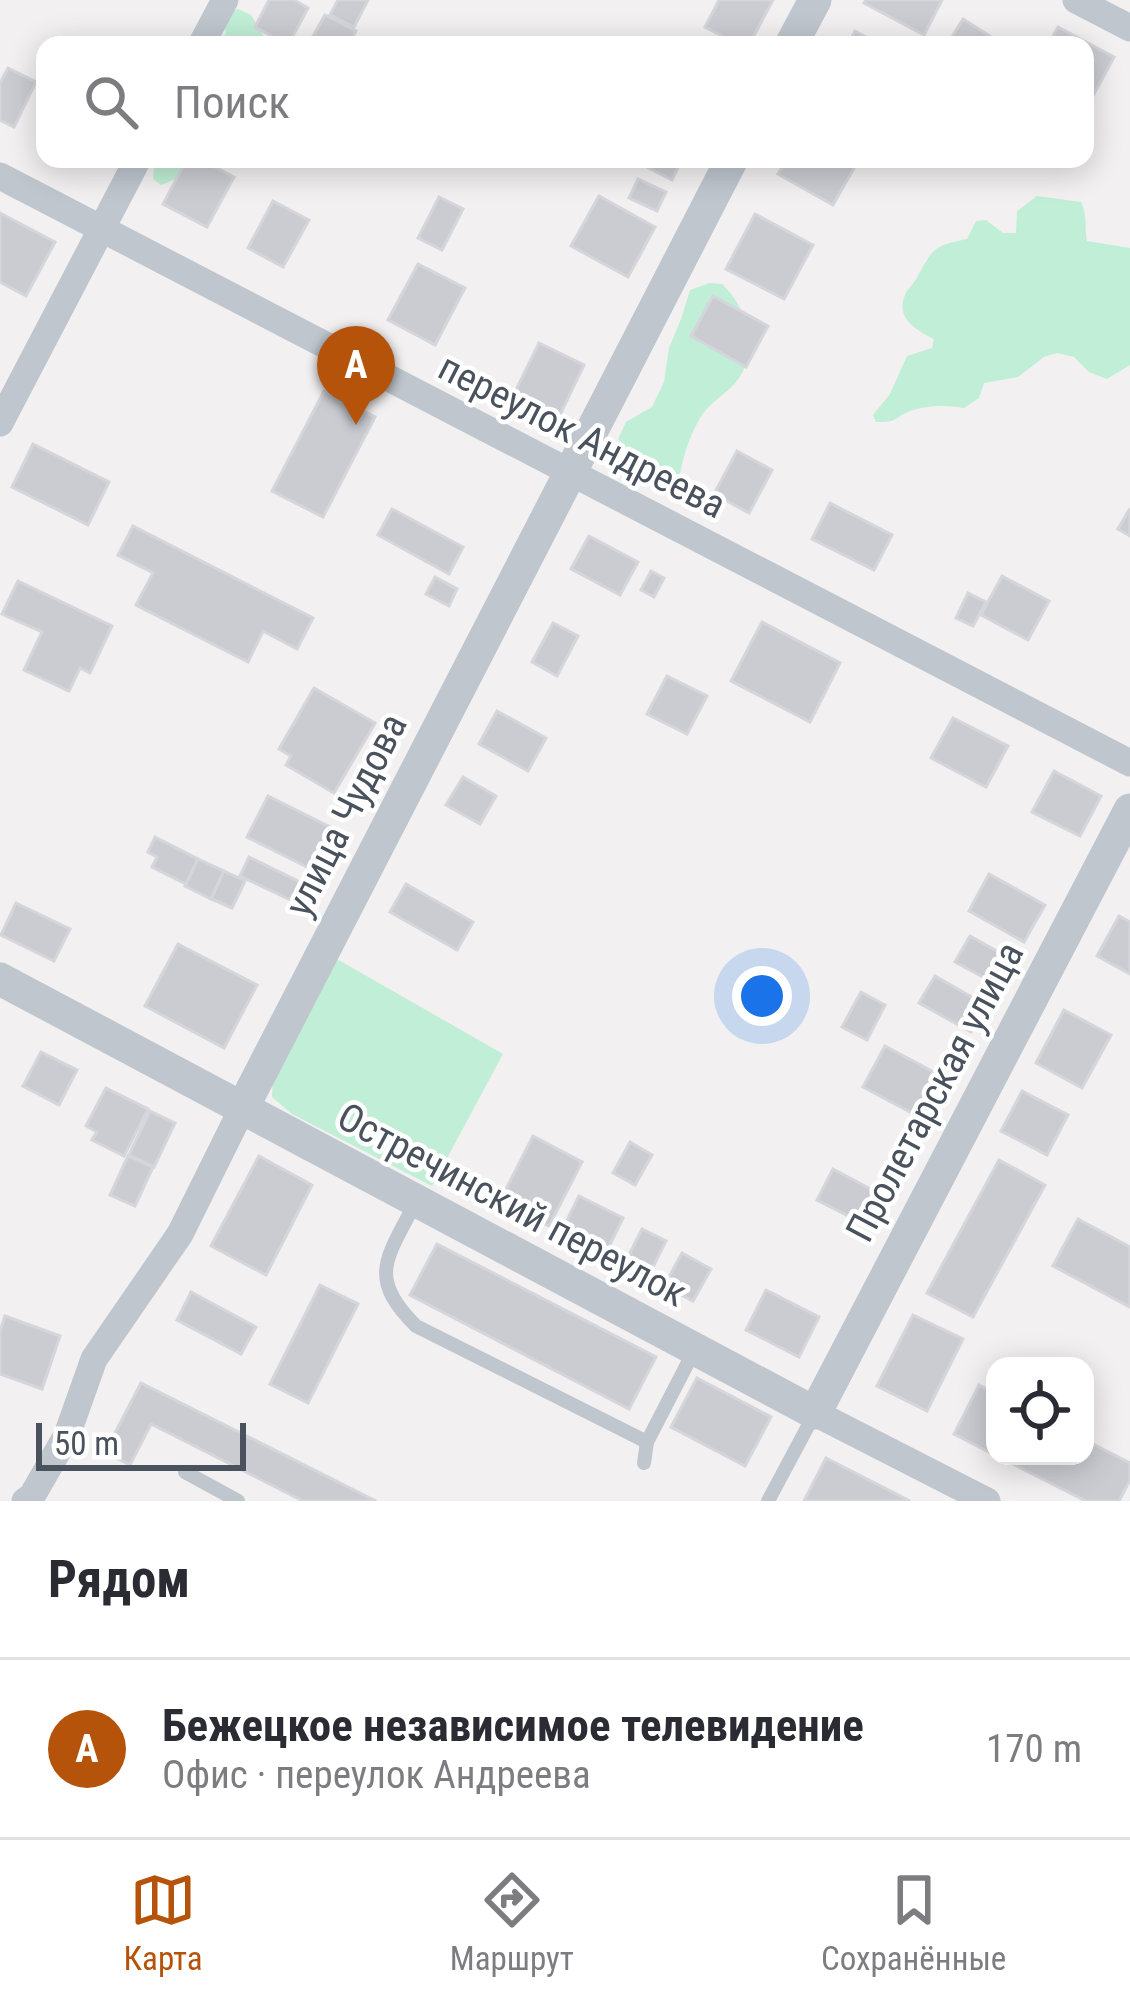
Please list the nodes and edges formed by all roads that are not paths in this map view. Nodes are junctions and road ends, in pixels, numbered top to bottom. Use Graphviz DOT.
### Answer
graph roads {
  1 [pos="225,0"];
  2 [pos="814,0"];
  3 [pos="1076,0"];
  4 [pos="1130,28"];
  5 [pos="206,36"];
  6 [pos="796,36"];
  7 [pos="134,168"];
  8 [pos="727,168"];
  9 [pos="0,176"];
  10 [pos="101,228"];
  11 [pos="0,423"];
  12 [pos="569,473"];
  13 [pos="1130,763"];
  14 [pos="1130,810"];
  15 [pos="0,979"];
  16 [pos="242,1109"];
  17 [pos="416,1201"];
  18 [pos="695,1349"];
  19 [pos="815,1413"];
  20 [pos="647,1442"];
  21 [pos="644,1463"];
  22 [pos="185,1472"];
  23 [pos="26,1501"];
  24 [pos="238,1501"];
  25 [pos="768,1501"];
  26 [pos="987,1501"];
  1 -- 5 [label="street"];
  2 -- 6 [label="street"];
  3 -- 4 [label="street"];
  7 -- 10 [label="street"];
  8 -- 12 [label="street, улица Чудова"];
  9 -- 10 [label="street, переулок Андреева"];
  10 -- 11 [label="street"];
  10 -- 12 [label="street, переулок Андреева"];
  12 -- 13 [label="street, переулок Андреева"];
  12 -- 16 [label="street, улица Чудова"];
  14 -- 19 [label="street, Пролетарская улица"];
  15 -- 16 [label="street, Остречинский переулок"];
  16 -- 17 [label="street, Остречинский переулок"];
  16 -- 23 [label="street, улица Чудова"];
  17 -- 18 [label="street, Остречинский переулок"];
  17 -- 20 [label="lane"];
  18 -- 19 [label="street, Остречинский переулок"];
  18 -- 20 [label="lane"];
  19 -- 25 [label="lane"];
  19 -- 26 [label="street, Остречинский переулок"];
  20 -- 21 [label="lane"];
  22 -- 24 [label="lane"];
}
